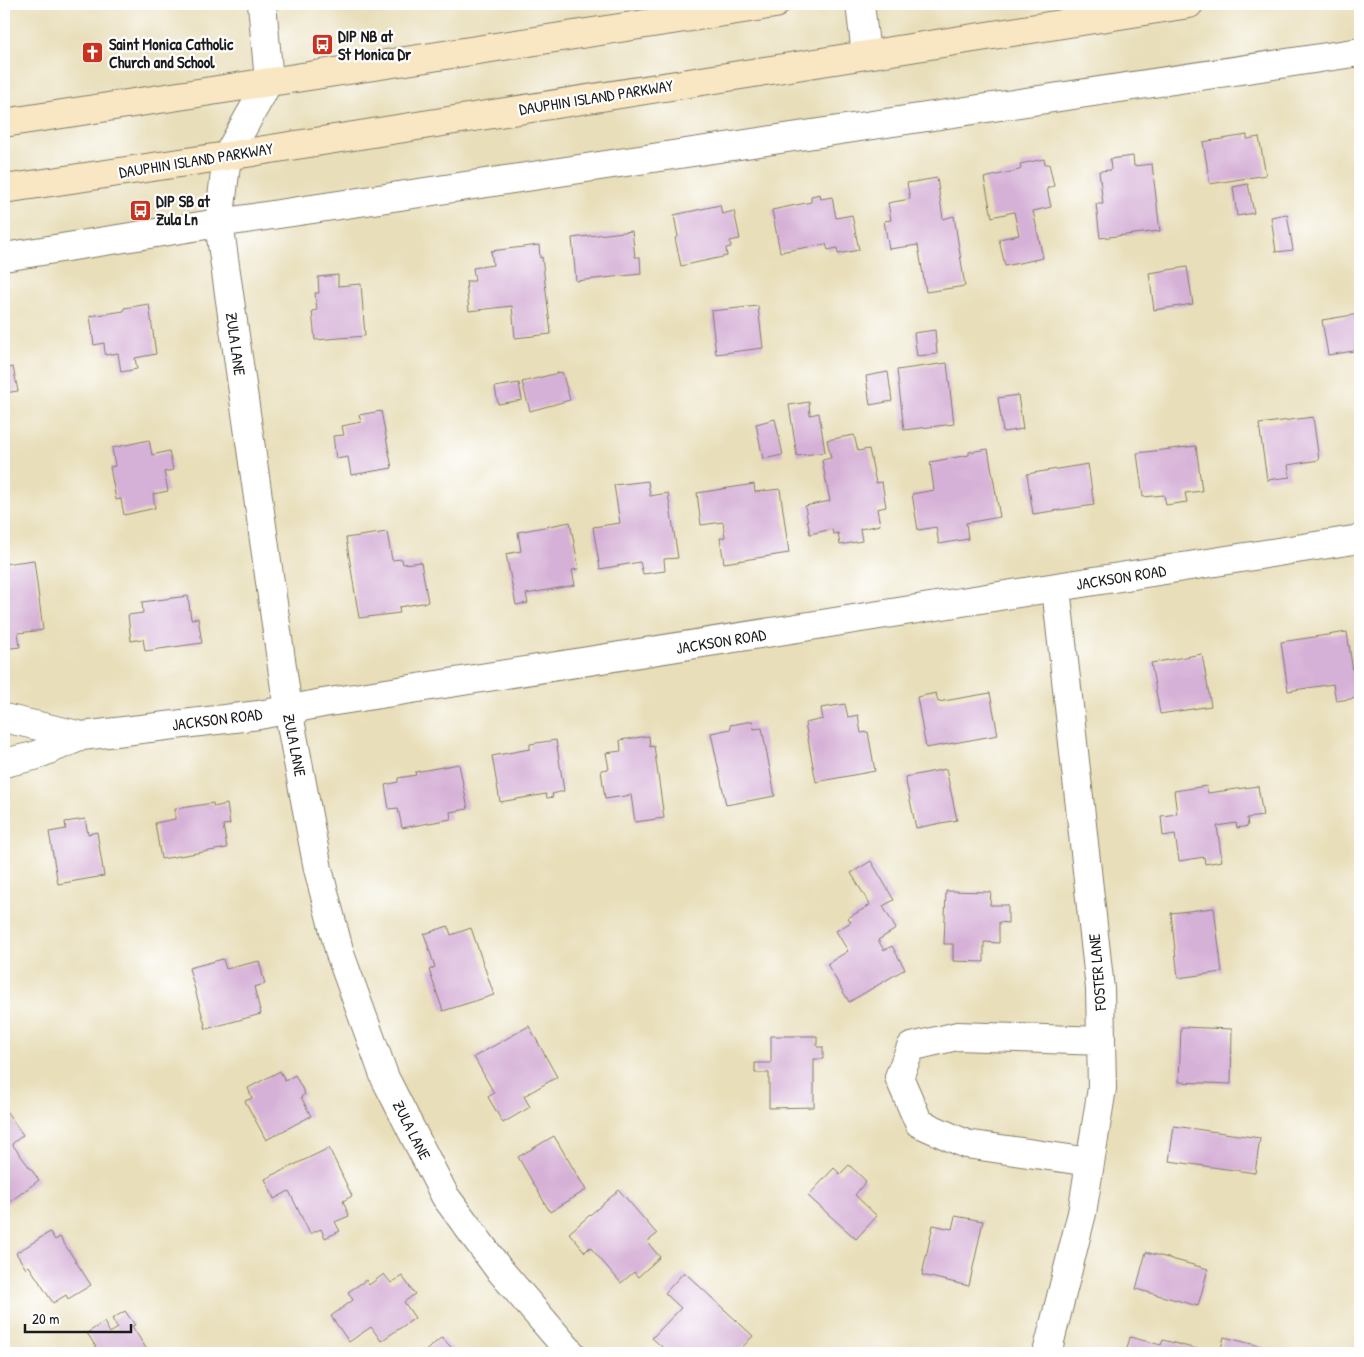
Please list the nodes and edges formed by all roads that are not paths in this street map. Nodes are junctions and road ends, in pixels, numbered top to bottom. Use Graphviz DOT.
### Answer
graph roads {
  1 [pos="262,4"];
  2 [pos="775,4"];
  3 [pos="860,4"];
  4 [pos="1189,4"];
  5 [pos="1360,52"];
  6 [pos="866,54"];
  7 [pos="269,82"];
  8 [pos="4,123"];
  9 [pos="227,156"];
  10 [pos="4,189"];
  11 [pos="219,223"];
  12 [pos="4,257"];
  13 [pos="1360,539"];
  14 [pos="1056,588"];
  15 [pos="288,709"];
  16 [pos="4,718"];
  17 [pos="82,736"];
  18 [pos="4,763"];
  19 [pos="1101,1041"];
  20 [pos="1090,1162"];
  21 [pos="571,1353"];
  22 [pos="1047,1353"];
  1 -- 7 [label="street"];
  2 -- 7 [label="main road"];
  3 -- 6 [label="street"];
  4 -- 6 [label="main road, DAUPHIN ISLAND PARKWAY"];
  5 -- 11 [label="street"];
  6 -- 9 [label="main road, DAUPHIN ISLAND PARKWAY"];
  7 -- 8 [label="main road"];
  7 -- 9 [label="street, ZULA LANE"];
  9 -- 10 [label="main road, DAUPHIN ISLAND PARKWAY"];
  9 -- 11 [label="street, ZULA LANE"];
  11 -- 12 [label="street"];
  11 -- 15 [label="street, ZULA LANE"];
  13 -- 14 [label="street, JACKSON ROAD"];
  14 -- 15 [label="street, JACKSON ROAD"];
  14 -- 19 [label="street, FOSTER LANE"];
  15 -- 17 [label="street, JACKSON ROAD"];
  15 -- 21 [label="street, ZULA LANE"];
  16 -- 17 [label="street, JACKSON ROAD"];
  17 -- 18 [label="street, JACKSON ROAD"];
  19 -- 20 [label="street, FOSTER LANE"];
  19 -- 20 [label="street"];
  20 -- 22 [label="street, FOSTER LANE"];
}
